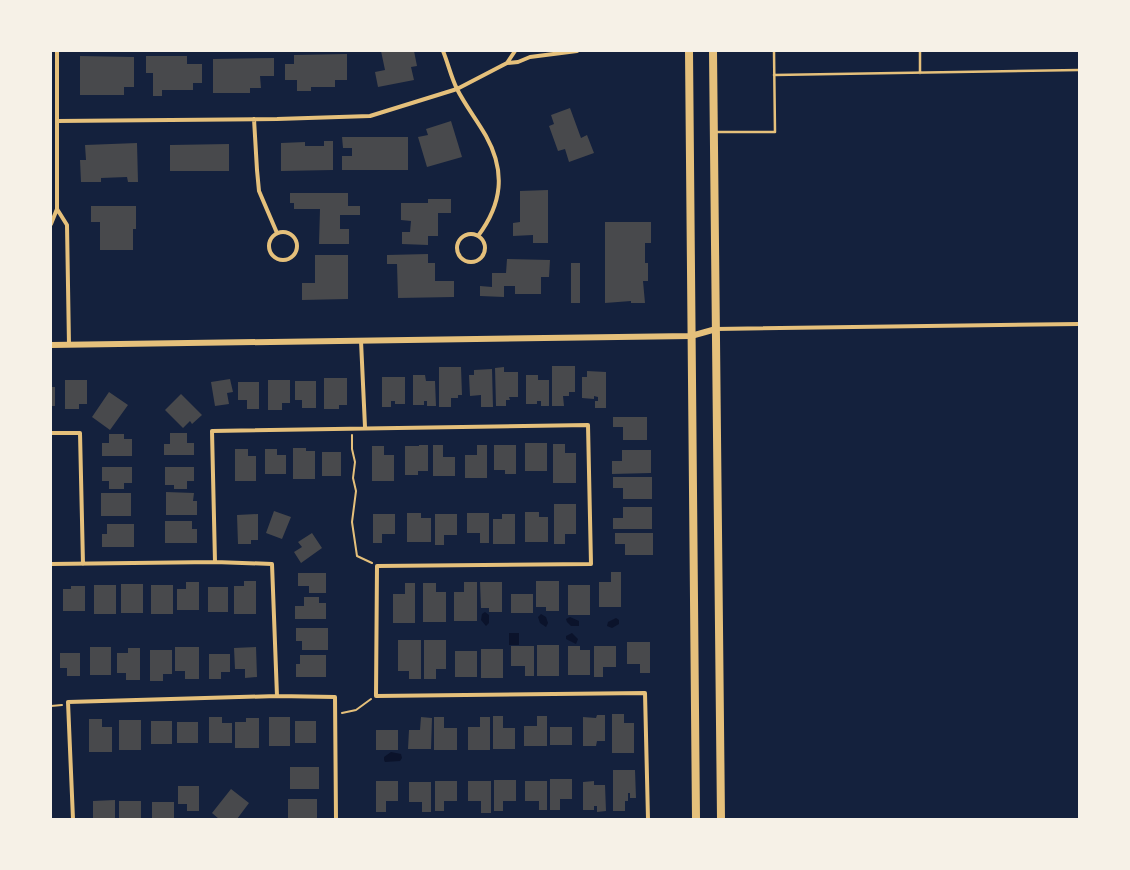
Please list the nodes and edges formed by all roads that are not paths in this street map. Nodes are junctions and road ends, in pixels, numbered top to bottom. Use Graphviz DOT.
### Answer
graph roads {
  1 [pos="57,51"];
  2 [pos="443,51"];
  3 [pos="515,51"];
  4 [pos="577,51"];
  5 [pos="689,51"];
  6 [pos="713,51"];
  7 [pos="774,51"];
  8 [pos="920,51"];
  9 [pos="507,63"];
  10 [pos="1079,70"];
  11 [pos="920,72"];
  12 [pos="774,75"];
  13 [pos="457,89"];
  14 [pos="254,119"];
  15 [pos="57,121"];
  16 [pos="714,132"];
  17 [pos="57,209"];
  18 [pos="51,224"];
  19 [pos="277,233"];
  20 [pos="478,236"];
  21 [pos="1079,324"];
  22 [pos="716,329"];
  23 [pos="692,336"];
  24 [pos="361,341"];
  25 [pos="51,345"];
  26 [pos="69,345"];
  27 [pos="365,427"];
  28 [pos="51,434"];
  29 [pos="215,562"];
  30 [pos="51,564"];
  31 [pos="83,564"];
  32 [pos="277,696"];
  33 [pos="73,819"];
  34 [pos="336,819"];
  35 [pos="648,819"];
  36 [pos="696,819"];
  37 [pos="721,819"];
  1 -- 15 [label="street"];
  2 -- 13 [label="street"];
  3 -- 9 [label="street"];
  4 -- 9 [label="street"];
  5 -- 23 [label="main road"];
  6 -- 16 [label="main road"];
  7 -- 12 [label="lane"];
  8 -- 11 [label="lane"];
  9 -- 13 [label="street"];
  10 -- 11 [label="lane"];
  11 -- 12 [label="lane"];
  12 -- 16 [label="lane"];
  13 -- 14 [label="street"];
  13 -- 20 [label="street"];
  14 -- 15 [label="street"];
  14 -- 19 [label="street"];
  15 -- 17 [label="street"];
  16 -- 22 [label="main road"];
  17 -- 18 [label="street"];
  17 -- 26 [label="street"];
  19 -- 19 [label="street"];
  20 -- 20 [label="street"];
  21 -- 22 [label="street"];
  22 -- 23 [label="street"];
  22 -- 37 [label="main road"];
  23 -- 24 [label="street"];
  23 -- 36 [label="main road"];
  24 -- 26 [label="street"];
  24 -- 27 [label="street"];
  25 -- 26 [label="street"];
  27 -- 29 [label="street"];
  27 -- 35 [label="street"];
  28 -- 31 [label="street"];
  29 -- 31 [label="street"];
  29 -- 32 [label="street"];
  30 -- 31 [label="street"];
  32 -- 33 [label="street"];
  32 -- 34 [label="street"];
}
